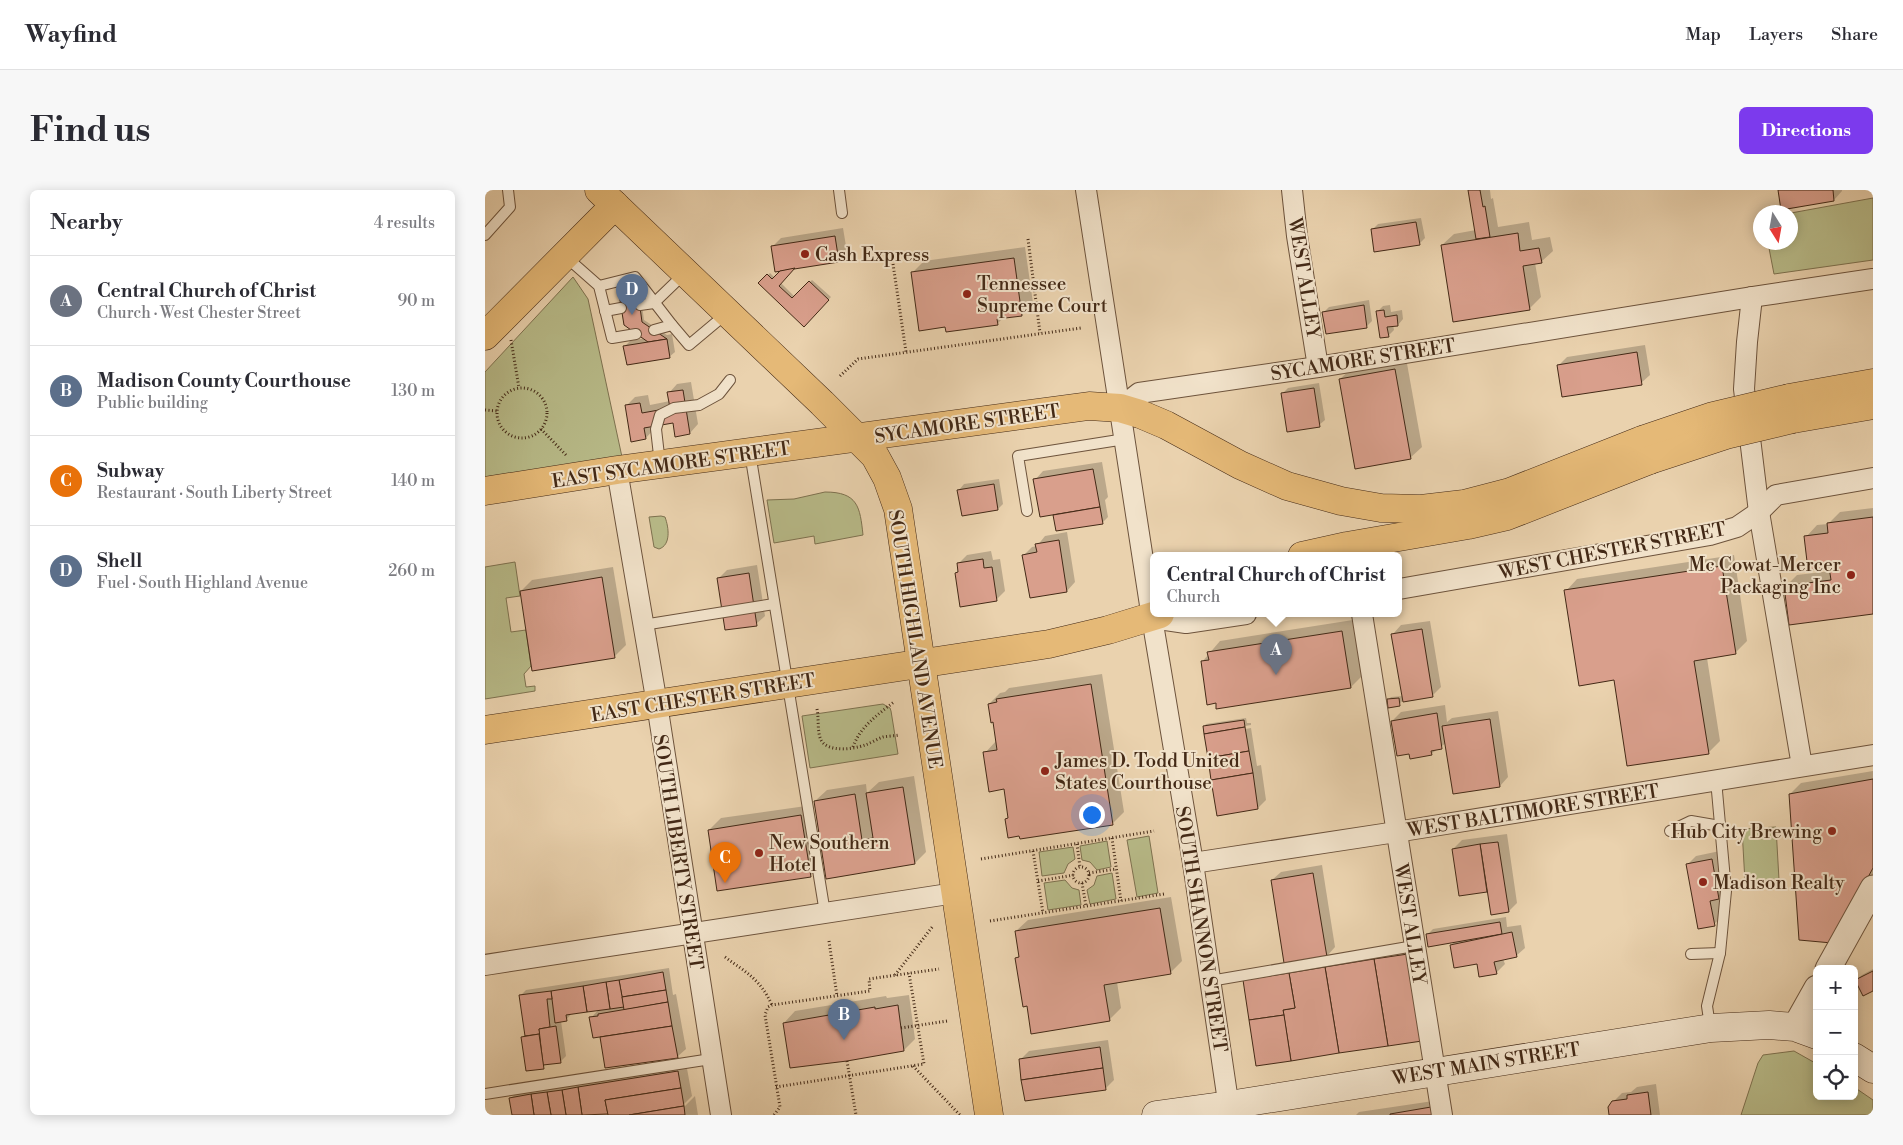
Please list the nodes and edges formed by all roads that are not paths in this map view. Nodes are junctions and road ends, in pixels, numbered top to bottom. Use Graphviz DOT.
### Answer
graph roads {
  1 [pos="508,190"];
  2 [pos="839,190"];
  3 [pos="1086,190"];
  4 [pos="1292,190"];
  5 [pos="607,197"];
  6 [pos="842,213"];
  7 [pos="485,234"];
  8 [pos="564,256"];
  9 [pos="685,273"];
  10 [pos="1873,279"];
  11 [pos="599,286"];
  12 [pos="1752,297"];
  13 [pos="654,303"];
  14 [pos="640,305"];
  15 [pos="621,308"];
  16 [pos="605,311"];
  17 [pos="727,313"];
  18 [pos="672,325"];
  19 [pos="654,330"];
  20 [pos="636,334"];
  21 [pos="498,338"];
  22 [pos="1318,367"];
  23 [pos="729,380"];
  24 [pos="1873,383"];
  25 [pos="1873,405"];
  26 [pos="1120,408"];
  27 [pos="1791,408"];
  28 [pos="858,438"];
  29 [pos="1125,439"];
  30 [pos="1646,450"];
  31 [pos="750,452"];
  32 [pos="660,464"];
  33 [pos="617,470"];
  34 [pos="1873,478"];
  35 [pos="485,491"];
  36 [pos="1027,511"];
  37 [pos="1759,512"];
  38 [pos="1320,552"];
  39 [pos="1150,582"];
  40 [pos="1402,588"];
  41 [pos="774,604"];
  42 [pos="1153,617"];
  43 [pos="1156,617"];
  44 [pos="1160,617"];
  45 [pos="1226,617"];
  46 [pos="1362,617"];
  47 [pos="643,625"];
  48 [pos="921,663"];
  49 [pos="787,684"];
  50 [pos="657,704"];
  51 [pos="485,730"];
  52 [pos="1873,755"];
  53 [pos="1802,766"];
  54 [pos="1716,780"];
  55 [pos="1720,826"];
  56 [pos="1670,831"];
  57 [pos="1396,832"];
  58 [pos="1193,862"];
  59 [pos="1873,888"];
  60 [pos="955,893"];
  61 [pos="825,913"];
  62 [pos="691,934"];
  63 [pos="1415,946"];
  64 [pos="1720,953"];
  65 [pos="1691,954"];
  66 [pos="485,965"];
  67 [pos="1830,965"];
  68 [pos="1211,981"];
  69 [pos="1813,1004"];
  70 [pos="1711,1028"];
  71 [pos="1806,1031"];
  72 [pos="711,1059"];
  73 [pos="1858,1059"];
  74 [pos="1873,1069"];
  75 [pos="1434,1071"];
  76 [pos="485,1094"];
  77 [pos="1229,1110"];
  78 [pos="721,1115"];
  79 [pos="989,1115"];
  80 [pos="1155,1115"];
  81 [pos="1442,1115"];
  1 -- 7 [label="lane"];
  2 -- 6 [label="lane"];
  3 -- 26 [label="street, SOUTH SHANNON STREET"];
  4 -- 22 [label="street, WEST ALLEY"];
  5 -- 8 [label="main road"];
  5 -- 9 [label="main road, SOUTH HIGHLAND AVENUE"];
  8 -- 11 [label="lane"];
  8 -- 21 [label="main road"];
  9 -- 13 [label="lane"];
  9 -- 17 [label="main road, SOUTH HIGHLAND AVENUE"];
  10 -- 12 [label="street, SYCAMORE STREET"];
  11 -- 13 [label="lane"];
  11 -- 16 [label="lane"];
  12 -- 22 [label="street, SYCAMORE STREET"];
  12 -- 37 [label="street"];
  13 -- 14 [label="lane"];
  13 -- 18 [label="lane"];
  15 -- 16 [label="lane"];
  16 -- 20 [label="lane"];
  17 -- 18 [label="lane"];
  17 -- 28 [label="main road, SOUTH HIGHLAND AVENUE"];
  18 -- 19 [label="lane"];
  22 -- 26 [label="street, SYCAMORE STREET"];
  23 -- 32 [label="lane"];
  24 -- 27 [label="main road"];
  25 -- 27 [label="main road"];
  26 -- 28 [label="main road, SYCAMORE STREET"];
  26 -- 29 [label="street, SOUTH SHANNON STREET"];
  26 -- 30 [label="main road"];
  27 -- 30 [label="main road, bridge"];
  28 -- 31 [label="main road, EAST SYCAMORE STREET"];
  28 -- 48 [label="main road, SOUTH HIGHLAND AVENUE"];
  29 -- 36 [label="lane"];
  29 -- 39 [label="street, SOUTH SHANNON STREET"];
  30 -- 38 [label="main road"];
  31 -- 32 [label="main road, EAST SYCAMORE STREET"];
  31 -- 41 [label="lane"];
  32 -- 33 [label="main road, EAST SYCAMORE STREET"];
  33 -- 35 [label="main road, EAST SYCAMORE STREET"];
  33 -- 47 [label="street, SOUTH LIBERTY STREET"];
  34 -- 37 [label="street, WEST CHESTER STREET"];
  37 -- 40 [label="street, WEST CHESTER STREET"];
  37 -- 53 [label="street"];
  41 -- 47 [label="lane"];
  41 -- 49 [label="lane"];
  42 -- 48 [label="main road"];
  43 -- 58 [label="street, SOUTH SHANNON STREET"];
  44 -- 45 [label="street"];
  46 -- 57 [label="street, WEST ALLEY"];
  47 -- 50 [label="street, SOUTH LIBERTY STREET"];
  48 -- 49 [label="main road, EAST CHESTER STREET"];
  48 -- 60 [label="main road, SOUTH HIGHLAND AVENUE"];
  49 -- 50 [label="main road, EAST CHESTER STREET"];
  49 -- 61 [label="lane"];
  50 -- 51 [label="main road, EAST CHESTER STREET"];
  50 -- 62 [label="street, SOUTH LIBERTY STREET"];
  52 -- 53 [label="street, WEST BALTIMORE STREET"];
  53 -- 54 [label="street, WEST BALTIMORE STREET"];
  54 -- 55 [label="lane"];
  54 -- 57 [label="street, WEST BALTIMORE STREET"];
  55 -- 56 [label="lane"];
  55 -- 64 [label="lane"];
  57 -- 58 [label="street, WEST BALTIMORE STREET"];
  57 -- 63 [label="street, WEST ALLEY"];
  58 -- 68 [label="street, SOUTH SHANNON STREET"];
  59 -- 67 [label="street"];
  60 -- 61 [label="street"];
  60 -- 79 [label="main road, SOUTH HIGHLAND AVENUE"];
  61 -- 62 [label="street"];
  62 -- 66 [label="street"];
  62 -- 72 [label="street, SOUTH LIBERTY STREET"];
  63 -- 68 [label="lane"];
  63 -- 75 [label="street, WEST ALLEY"];
  64 -- 65 [label="lane"];
  64 -- 70 [label="lane"];
  68 -- 77 [label="street, SOUTH SHANNON STREET"];
  69 -- 71 [label="street"];
  70 -- 71 [label="main road, WEST MAIN STREET"];
  70 -- 75 [label="main road, WEST MAIN STREET"];
  72 -- 76 [label="lane"];
  72 -- 78 [label="street, SOUTH LIBERTY STREET"];
  73 -- 74 [label="main road"];
  75 -- 77 [label="main road, WEST MAIN STREET"];
  75 -- 81 [label="street, WEST ALLEY"];
  77 -- 80 [label="main road, WEST MAIN STREET"];
}
